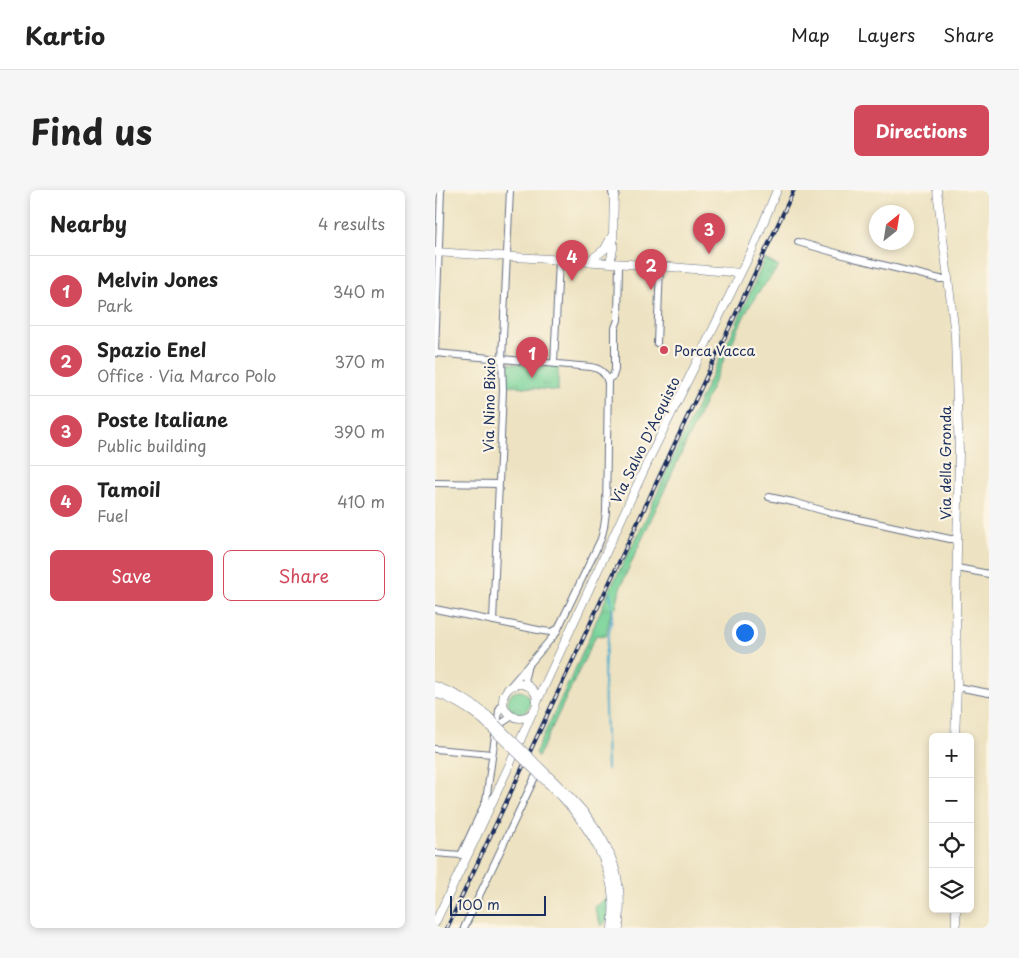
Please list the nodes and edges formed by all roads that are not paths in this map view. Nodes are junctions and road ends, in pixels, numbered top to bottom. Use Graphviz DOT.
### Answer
graph roads {
  1 [pos="441,190"];
  2 [pos="510,190"];
  3 [pos="777,190"];
  4 [pos="937,190"];
  5 [pos="614,191"];
  6 [pos="798,242"];
  7 [pos="610,246"];
  8 [pos="437,252"];
  9 [pos="506,258"];
  10 [pos="559,261"];
  11 [pos="588,262"];
  12 [pos="607,263"];
  13 [pos="619,263"];
  14 [pos="632,264"];
  15 [pos="660,266"];
  16 [pos="740,273"];
  17 [pos="948,279"];
  18 [pos="657,343"];
  19 [pos="435,353"];
  20 [pos="502,359"];
  21 [pos="554,363"];
  22 [pos="607,380"];
  23 [pos="435,483"];
  24 [pos="499,484"];
  25 [pos="769,497"];
  26 [pos="957,539"];
  27 [pos="957,568"];
  28 [pos="989,574"];
  29 [pos="435,609"];
  30 [pos="493,621"];
  31 [pos="559,628"];
  32 [pos="538,630"];
  33 [pos="541,650"];
  34 [pos="527,668"];
  35 [pos="548,678"];
  36 [pos="435,686"];
  37 [pos="957,687"];
  38 [pos="530,688"];
  39 [pos="507,690"];
  40 [pos="435,693"];
  41 [pos="989,693"];
  42 [pos="537,702"];
  43 [pos="502,704"];
  44 [pos="532,713"];
  45 [pos="486,718"];
  46 [pos="514,718"];
  47 [pos="955,733"];
  48 [pos="495,736"];
  49 [pos="435,749"];
  50 [pos="492,754"];
  51 [pos="514,755"];
  52 [pos="535,778"];
  53 [pos="435,853"];
  54 [pos="956,913"];
  55 [pos="435,923"];
  56 [pos="465,928"];
  57 [pos="613,928"];
  58 [pos="955,928"];
  1 -- 8 [label="street"];
  2 -- 9 [label="street, Via Nino Bixio"];
  3 -- 16 [label="street, Via Salvo D'Acquisto"];
  4 -- 17 [label="street, Via della Gronda"];
  5 -- 7 [label="street"];
  6 -- 17 [label="street"];
  7 -- 11 [label="street"];
  7 -- 12 [label="street"];
  7 -- 14 [label="street"];
  8 -- 9 [label="street"];
  8 -- 19 [label="street"];
  9 -- 10 [label="street"];
  9 -- 20 [label="street, Via Nino Bixio"];
  10 -- 11 [label="street"];
  10 -- 21 [label="street"];
  11 -- 12 [label="street"];
  12 -- 13 [label="street"];
  13 -- 14 [label="street"];
  13 -- 22 [label="street"];
  14 -- 15 [label="street"];
  15 -- 16 [label="street"];
  15 -- 18 [label="street"];
  16 -- 35 [label="street, Via Salvo D'Acquisto"];
  17 -- 26 [label="street, Via della Gronda"];
  19 -- 20 [label="street"];
  20 -- 21 [label="street"];
  20 -- 24 [label="street, Via Nino Bixio"];
  21 -- 22 [label="street"];
  22 -- 31 [label="street"];
  23 -- 24 [label="street"];
  24 -- 30 [label="street, Via Nino Bixio"];
  25 -- 26 [label="street"];
  26 -- 27 [label="street, Via della Gronda"];
  27 -- 28 [label="street"];
  27 -- 37 [label="street, Via della Gronda"];
  29 -- 30 [label="street"];
  30 -- 32 [label="street"];
  31 -- 32 [label="street"];
  31 -- 33 [label="street"];
  32 -- 33 [label="street"];
  33 -- 34 [label="street"];
  34 -- 38 [label="street"];
  34 -- 39 [label="street"];
  35 -- 38 [label="street"];
  35 -- 42 [label="street, Via Salvo D'Acquisto"];
  36 -- 45 [label="street"];
  37 -- 41 [label="street"];
  37 -- 47 [label="street, Via della Gronda"];
  38 -- 39 [label="street"];
  38 -- 42 [label="street"];
  39 -- 43 [label="street"];
  40 -- 45 [label="street"];
  42 -- 44 [label="street, Via Salvo D'Acquisto"];
  43 -- 46 [label="street, Via Salvo D'Acquisto"];
  43 -- 46 [label="street"];
  44 -- 46 [label="street"];
  44 -- 46 [label="street, Via Salvo D'Acquisto"];
  45 -- 57 [label="street, bridge"];
  48 -- 50 [label="street"];
  49 -- 50 [label="street"];
  50 -- 53 [label="street"];
  51 -- 55 [label="street"];
  52 -- 56 [label="street"];
  54 -- 58 [label="street"];
}
